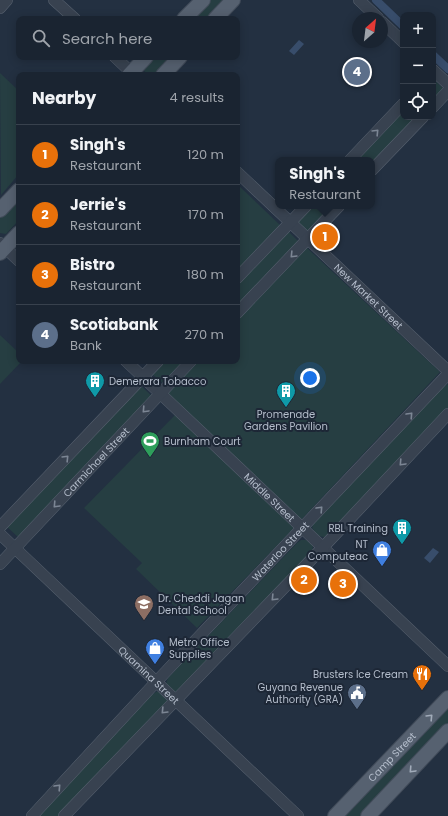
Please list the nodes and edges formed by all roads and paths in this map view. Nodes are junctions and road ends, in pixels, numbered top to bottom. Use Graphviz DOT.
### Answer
graph roads {
  1 [pos="7,0"];
  2 [pos="54,0"];
  3 [pos="203,0"];
  4 [pos="232,0"];
  5 [pos="359,0"];
  6 [pos="0,8"];
  7 [pos="372,12"];
  8 [pos="72,16"];
  9 [pos="187,16"];
  10 [pos="218,16"];
  11 [pos="388,28"];
  12 [pos="400,39"];
  13 [pos="118,60"];
  14 [pos="143,60"];
  15 [pos="177,60"];
  16 [pos="129,72"];
  17 [pos="133,72"];
  18 [pos="166,72"];
  19 [pos="436,74"];
  20 [pos="448,84"];
  21 [pos="448,91"];
  22 [pos="436,104"];
  23 [pos="400,107"];
  24 [pos="420,120"];
  25 [pos="353,157"];
  26 [pos="375,167"];
  27 [pos="240,175"];
  28 [pos="16,193"];
  29 [pos="1,208"];
  30 [pos="275,208"];
  31 [pos="276,209"];
  32 [pos="303,209"];
  33 [pos="335,209"];
  34 [pos="290,222"];
  35 [pos="16,236"];
  36 [pos="308,239"];
  37 [pos="2,248"];
  38 [pos="16,259"];
  39 [pos="240,275"];
  40 [pos="240,310"];
  41 [pos="129,364"];
  42 [pos="155,364"];
  43 [pos="188,364"];
  44 [pos="448,371"];
  45 [pos="448,374"];
  46 [pos="143,377"];
  47 [pos="160,393"];
  48 [pos="448,414"];
  49 [pos="0,527"];
  50 [pos="302,528"];
  51 [pos="0,534"];
  52 [pos="323,547"];
  53 [pos="15,548"];
  54 [pos="0,564"];
  55 [pos="448,666"];
  56 [pos="156,682"];
  57 [pos="448,698"];
  58 [pos="175,700"];
  59 [pos="448,731"];
  60 [pos="32,816"];
  61 [pos="64,816"];
  62 [pos="298,816"];
  63 [pos="335,816"];
  64 [pos="368,816"];
  1 -- 6 [label="street"];
  2 -- 8 [label="street"];
  3 -- 9 [label="main road"];
  4 -- 10 [label="main road"];
  5 -- 7 [label="street"];
  11 -- 12 [label="street"];
  13 -- 16 [label="street"];
  14 -- 17 [label="main road"];
  15 -- 18 [label="main road"];
  19 -- 20 [label="street"];
  21 -- 22 [label="street"];
  25 -- 23 [label="street, one-way"];
  24 -- 26 [label="street"];
  27 -- 30 [label="street, New Market Street"];
  28 -- 29 [label="main road"];
  31 -- 34 [label="street, New Market Street"];
  32 -- 34 [label="street"];
  33 -- 36 [label="street"];
  34 -- 36 [label="street, New Market Street"];
  34 -- 39 [label="street"];
  35 -- 37 [label="main road"];
  36 -- 40 [label="street, one-way"];
  36 -- 44 [label="street, New Market Street"];
  37 -- 38 [label="street"];
  41 -- 46 [label="street, Middle Street"];
  42 -- 46 [label="street"];
  43 -- 47 [label="street, Carmichael Street"];
  50 -- 45 [label="street, Waterloo Street, one-way"];
  46 -- 47 [label="street, Middle Street"];
  49 -- 46 [label="street, one-way"];
  47 -- 50 [label="street, Middle Street"];
  47 -- 53 [label="street, Carmichael Street, one-way"];
  48 -- 52 [label="street, one-way"];
  50 -- 52 [label="street, Middle Street"];
  50 -- 56 [label="street, Waterloo Street"];
  51 -- 53 [label="street, Quamina Street"];
  52 -- 55 [label="street, Middle Street"];
  52 -- 58 [label="street, one-way"];
  53 -- 54 [label="street, Carmichael Street"];
  53 -- 56 [label="street, Quamina Street"];
  56 -- 58 [label="street, Quamina Street"];
  60 -- 56 [label="street, Waterloo Street, one-way"];
  63 -- 57 [label="main road, Camp Street, one-way"];
  58 -- 61 [label="street, one-way"];
  58 -- 62 [label="street, Quamina Street"];
  59 -- 64 [label="main road, one-way"];
}
